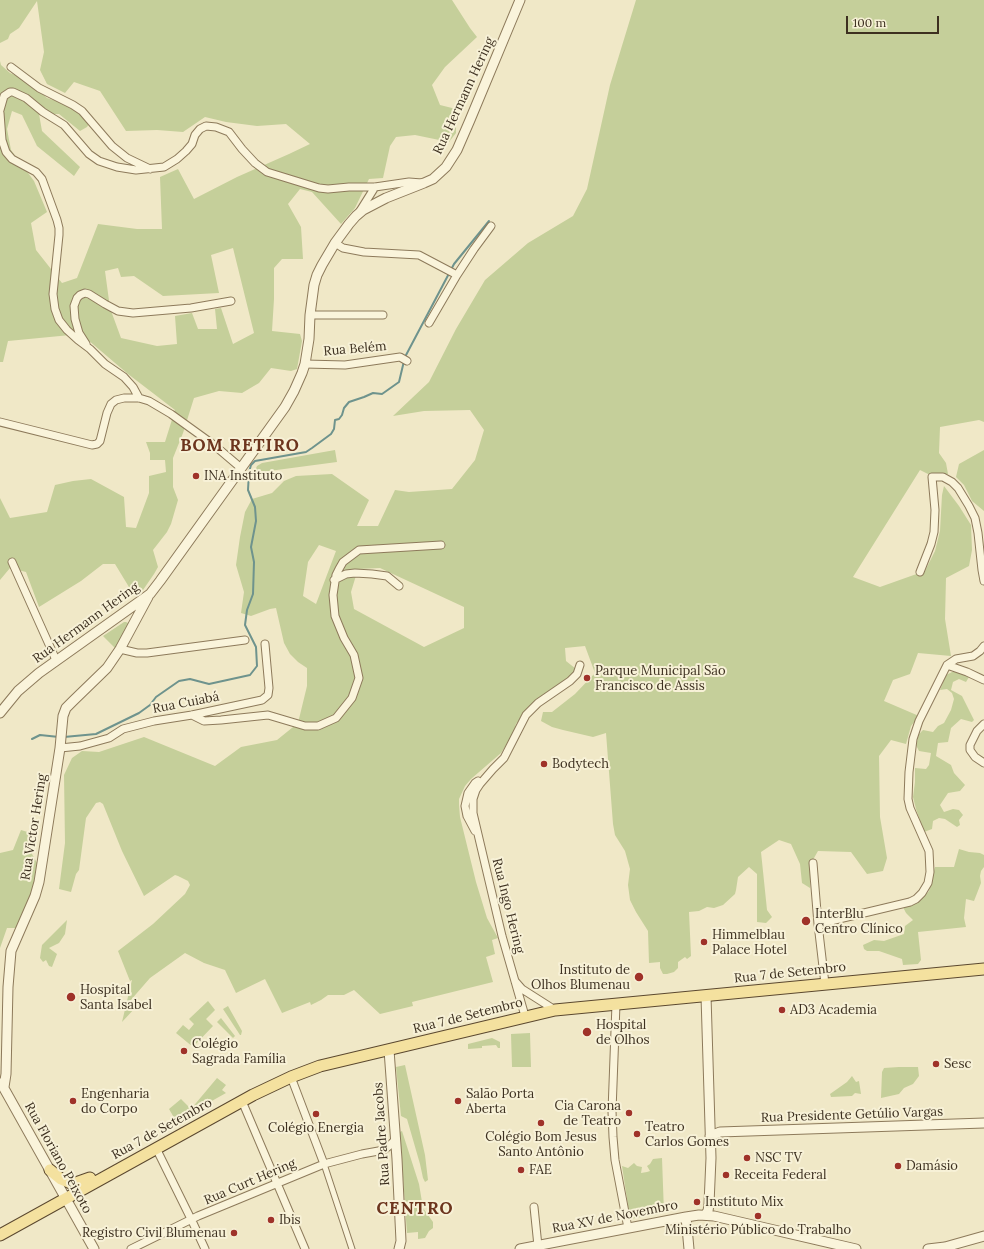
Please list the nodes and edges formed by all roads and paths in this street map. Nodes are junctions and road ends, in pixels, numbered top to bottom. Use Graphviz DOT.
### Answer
graph roads {
  1 [pos="520,0"];
  2 [pos="11,67"];
  3 [pos="0,112"];
  4 [pos="152,169"];
  5 [pos="424,184"];
  6 [pos="374,187"];
  7 [pos="356,216"];
  8 [pos="491,226"];
  9 [pos="335,243"];
  10 [pos="452,272"];
  11 [pos="231,301"];
  12 [pos="310,314"];
  13 [pos="383,315"];
  14 [pos="429,323"];
  15 [pos="90,349"];
  16 [pos="407,361"];
  17 [pos="305,364"];
  18 [pos="139,398"];
  19 [pos="0,422"];
  20 [pos="241,468"];
  21 [pos="441,545"];
  22 [pos="12,562"];
  23 [pos="920,572"];
  24 [pos="334,580"];
  25 [pos="984,582"];
  26 [pos="399,586"];
  27 [pos="150,594"];
  28 [pos="124,614"];
  29 [pos="134,625"];
  30 [pos="245,640"];
  31 [pos="265,644"];
  32 [pos="984,646"];
  33 [pos="120,649"];
  34 [pos="56,660"];
  35 [pos="580,665"];
  36 [pos="947,665"];
  37 [pos="984,680"];
  38 [pos="0,713"];
  39 [pos="192,715"];
  40 [pos="984,724"];
  41 [pos="61,741"];
  42 [pos="984,763"];
  43 [pos="813,863"];
  44 [pos="818,924"];
  45 [pos="981,972"];
  46 [pos="515,981"];
  47 [pos="825,984"];
  48 [pos="706,996"];
  49 [pos="616,1004"];
  50 [pos="555,1010"];
  51 [pos="525,1016"];
  52 [pos="389,1050"];
  53 [pos="291,1077"];
  54 [pos="1,1086"];
  55 [pos="242,1101"];
  56 [pos="984,1124"];
  57 [pos="710,1132"];
  58 [pos="396,1139"];
  59 [pos="156,1148"];
  60 [pos="384,1150"];
  61 [pos="397,1159"];
  62 [pos="324,1164"];
  63 [pos="50,1170"];
  64 [pos="104,1177"];
  65 [pos="278,1183"];
  66 [pos="66,1198"];
  67 [pos="534,1207"];
  68 [pos="709,1216"];
  69 [pos="686,1217"];
  70 [pos="192,1219"];
  71 [pos="628,1228"];
  72 [pos="0,1235"];
  73 [pos="984,1236"];
  74 [pos="402,1246"];
  75 [pos="538,1246"];
  76 [pos="94,1249"];
  77 [pos="131,1249"];
  78 [pos="205,1249"];
  79 [pos="305,1249"];
  80 [pos="352,1249"];
  81 [pos="520,1249"];
  82 [pos="689,1249"];
  83 [pos="856,1249"];
  84 [pos="928,1249"];
  1 -- 5 [label="street, Rua Hermann Hering"];
  2 -- 4 [label="street"];
  3 -- 4 [label="street"];
  3 -- 15 [label="street"];
  4 -- 6 [label="street"];
  5 -- 6 [label="street"];
  5 -- 7 [label="street, Rua Hermann Hering"];
  6 -- 7 [label="street"];
  7 -- 9 [label="street, Rua Hermann Hering"];
  8 -- 10 [label="street"];
  9 -- 10 [label="street"];
  9 -- 12 [label="street, Rua Hermann Hering"];
  10 -- 14 [label="street"];
  11 -- 15 [label="street"];
  12 -- 13 [label="street"];
  12 -- 17 [label="street, Rua Hermann Hering"];
  15 -- 18 [label="street"];
  16 -- 17 [label="street, Rua Belém"];
  17 -- 20 [label="street, Rua Hermann Hering"];
  18 -- 19 [label="street"];
  18 -- 20 [label="street"];
  20 -- 27 [label="street, Rua Hermann Hering"];
  21 -- 24 [label="street"];
  22 -- 34 [label="street"];
  23 -- 25 [label="street"];
  24 -- 26 [label="street"];
  24 -- 39 [label="street"];
  27 -- 28 [label="street, Rua Hermann Hering"];
  27 -- 29 [label="street, Rua Victor Hering"];
  28 -- 29 [label="street"];
  28 -- 34 [label="street, Rua Hermann Hering"];
  29 -- 33 [label="street, Rua Victor Hering"];
  30 -- 33 [label="street"];
  31 -- 39 [label="street, Rua Cuiabá"];
  32 -- 36 [label="street"];
  33 -- 41 [label="street, Rua Victor Hering"];
  34 -- 38 [label="street, Rua Hermann Hering"];
  35 -- 46 [label="street, Rua Ingo Hering"];
  36 -- 37 [label="street"];
  36 -- 44 [label="street"];
  39 -- 41 [label="street, Rua Cuiabá"];
  40 -- 42 [label="street"];
  41 -- 54 [label="street, Rua Victor Hering"];
  43 -- 44 [label="street"];
  44 -- 47 [label="street"];
  45 -- 47 [label="main road, Rua 7 de Setembro"];
  46 -- 50 [label="street"];
  46 -- 51 [label="street, Rua Ingo Hering"];
  47 -- 48 [label="main road, Rua 7 de Setembro"];
  48 -- 49 [label="main road, Rua 7 de Setembro"];
  48 -- 57 [label="street"];
  49 -- 50 [label="main road, Rua 7 de Setembro"];
  49 -- 71 [label="street"];
  50 -- 51 [label="main road, Rua 7 de Setembro"];
  51 -- 52 [label="main road, Rua 7 de Setembro"];
  52 -- 53 [label="main road, Rua 7 de Setembro"];
  52 -- 58 [label="street, Rua Padre Jacobs"];
  53 -- 55 [label="main road, Rua 7 de Setembro"];
  53 -- 62 [label="street"];
  54 -- 63 [label="street, Rua Floriano Peixoto"];
  55 -- 59 [label="main road, Rua 7 de Setembro"];
  55 -- 65 [label="street"];
  56 -- 57 [label="street, Rua Presidente Getúlio Vargas"];
  57 -- 68 [label="street"];
  58 -- 60 [label="street"];
  58 -- 61 [label="street, Rua Padre Jacobs"];
  59 -- 64 [label="main road, Rua 7 de Setembro"];
  59 -- 70 [label="street"];
  60 -- 61 [label="street"];
  60 -- 62 [label="street, Rua Curt Hering"];
  61 -- 74 [label="street, Rua Padre Jacobs"];
  62 -- 65 [label="street, Rua Curt Hering"];
  62 -- 80 [label="street"];
  63 -- 64 [label="main road"];
  63 -- 66 [label="street, Rua Floriano Peixoto"];
  64 -- 66 [label="main road, Rua 7 de Setembro"];
  65 -- 70 [label="street, Rua Curt Hering"];
  65 -- 79 [label="street"];
  66 -- 72 [label="main road, Rua 7 de Setembro"];
  66 -- 76 [label="street, Rua Floriano Peixoto"];
  67 -- 75 [label="street"];
  68 -- 69 [label="street, Rua XV de Novembro"];
  68 -- 83 [label="street, Rua XV de Novembro"];
  69 -- 71 [label="street, Rua XV de Novembro"];
  69 -- 82 [label="street"];
  70 -- 77 [label="street, Rua Curt Hering"];
  70 -- 78 [label="street"];
  71 -- 75 [label="street, Rua XV de Novembro"];
  73 -- 84 [label="street"];
  75 -- 81 [label="street, Rua XV de Novembro"];
}
